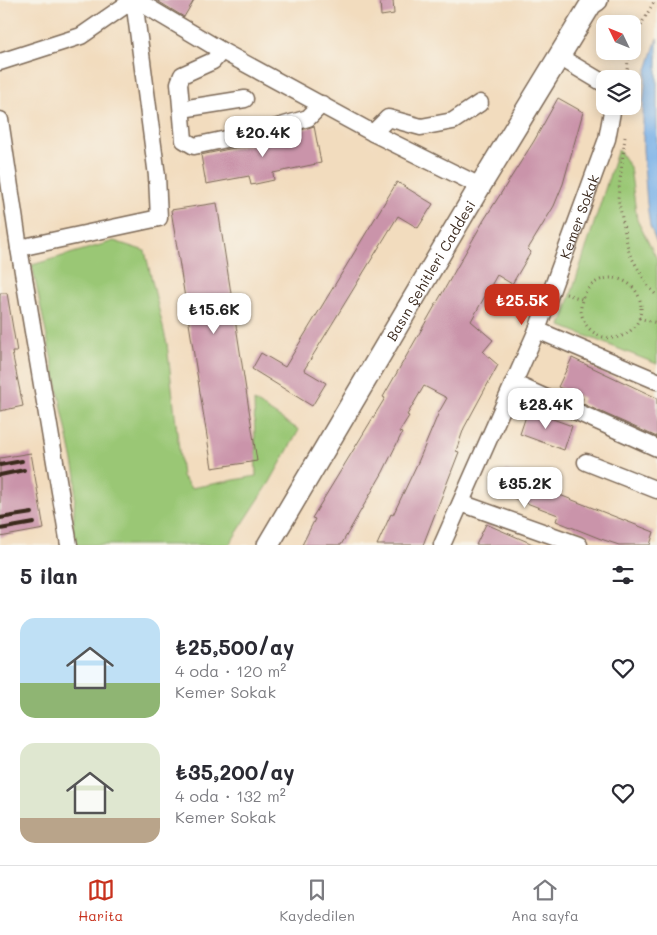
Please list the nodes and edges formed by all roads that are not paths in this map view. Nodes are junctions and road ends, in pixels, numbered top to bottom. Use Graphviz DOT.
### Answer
graph roads {
  1 [pos="134,0"];
  2 [pos="596,0"];
  3 [pos="600,0"];
  4 [pos="222,51"];
  5 [pos="0,62"];
  6 [pos="568,62"];
  7 [pos="596,79"];
  8 [pos="245,99"];
  9 [pos="480,103"];
  10 [pos="322,104"];
  11 [pos="182,109"];
  12 [pos="611,115"];
  13 [pos="0,120"];
  14 [pos="513,131"];
  15 [pos="373,133"];
  16 [pos="480,186"];
  17 [pos="19,248"];
  18 [pos="537,330"];
  19 [pos="657,381"];
  20 [pos="513,383"];
  21 [pos="657,448"];
  22 [pos="586,462"];
  23 [pos="657,490"];
  24 [pos="461,503"];
  25 [pos="69,545"];
  26 [pos="268,545"];
  27 [pos="442,545"];
  28 [pos="579,545"];
  1 -- 4 [label="street"];
  1 -- 5 [label="street"];
  1 -- 17 [label="street"];
  2 -- 14 [label="main road, Basın Şehitleri Caddesi"];
  3 -- 6 [label="main road"];
  4 -- 10 [label="street"];
  4 -- 11 [label="street"];
  6 -- 7 [label="street"];
  6 -- 14 [label="main road"];
  8 -- 11 [label="street"];
  9 -- 15 [label="street"];
  10 -- 11 [label="street"];
  10 -- 15 [label="street"];
  12 -- 18 [label="street, Kemer Sokak"];
  13 -- 17 [label="street"];
  14 -- 16 [label="main road, Basın Şehitleri Caddesi"];
  15 -- 16 [label="street"];
  16 -- 26 [label="main road, Basın Şehitleri Caddesi"];
  17 -- 25 [label="street"];
  18 -- 19 [label="street"];
  18 -- 20 [label="street, Kemer Sokak"];
  20 -- 21 [label="street"];
  20 -- 24 [label="street, Kemer Sokak"];
  22 -- 23 [label="street"];
  24 -- 27 [label="street, Kemer Sokak"];
  24 -- 28 [label="street"];
}
